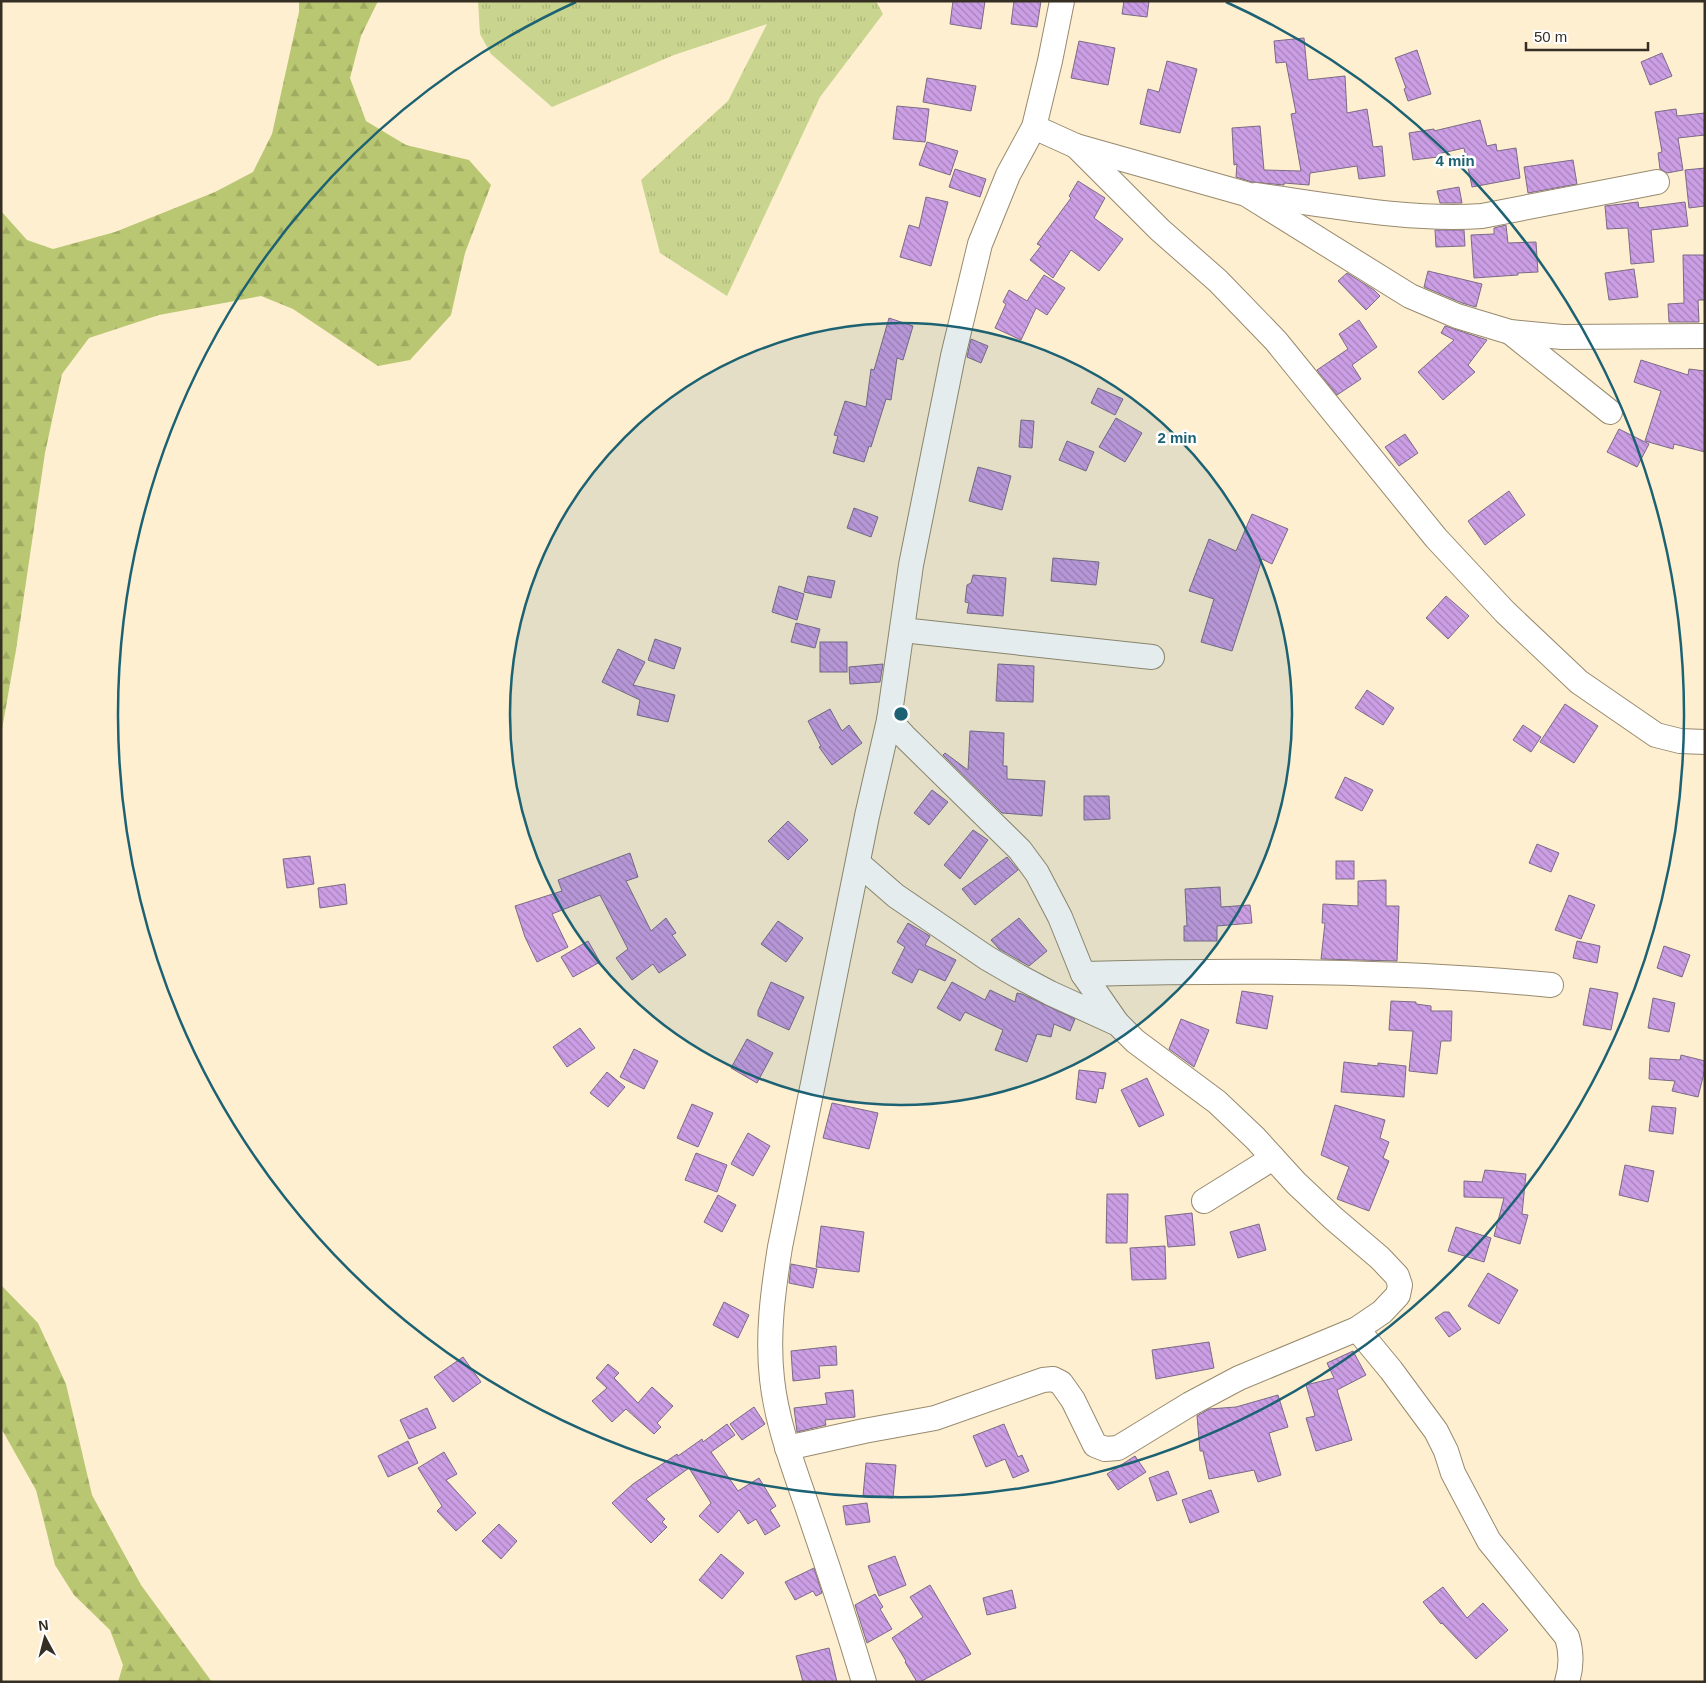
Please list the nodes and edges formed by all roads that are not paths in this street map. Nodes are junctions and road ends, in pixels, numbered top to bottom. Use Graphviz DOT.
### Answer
graph roads {
  1 [pos="1062,1"];
  2 [pos="1034,127"];
  3 [pos="1076,146"];
  4 [pos="1657,182"];
  5 [pos="1246,194"];
  6 [pos="1510,332"];
  7 [pos="1705,336"];
  8 [pos="1610,412"];
  9 [pos="902,630"];
  10 [pos="1152,657"];
  11 [pos="889,720"];
  12 [pos="1705,742"];
  13 [pos="858,863"];
  14 [pos="1083,974"];
  15 [pos="1551,985"];
  16 [pos="1118,1024"];
  17 [pos="1273,1158"];
  18 [pos="1204,1201"];
  19 [pos="1357,1328"];
  20 [pos="787,1448"];
  21 [pos="864,1682"];
  22 [pos="1567,1682"];
  1 -- 2 [label="street"];
  2 -- 3 [label="street"];
  2 -- 9 [label="street"];
  3 -- 5 [label="street"];
  3 -- 12 [label="street"];
  4 -- 5 [label="street"];
  5 -- 6 [label="street"];
  6 -- 7 [label="street"];
  6 -- 8 [label="street"];
  9 -- 10 [label="street"];
  9 -- 11 [label="street"];
  11 -- 13 [label="street"];
  11 -- 14 [label="street"];
  13 -- 16 [label="street"];
  13 -- 20 [label="street"];
  14 -- 15 [label="street"];
  14 -- 16 [label="street"];
  16 -- 17 [label="street"];
  17 -- 18 [label="street"];
  17 -- 19 [label="street"];
  19 -- 20 [label="street"];
  19 -- 22 [label="street"];
  20 -- 21 [label="street"];
}
